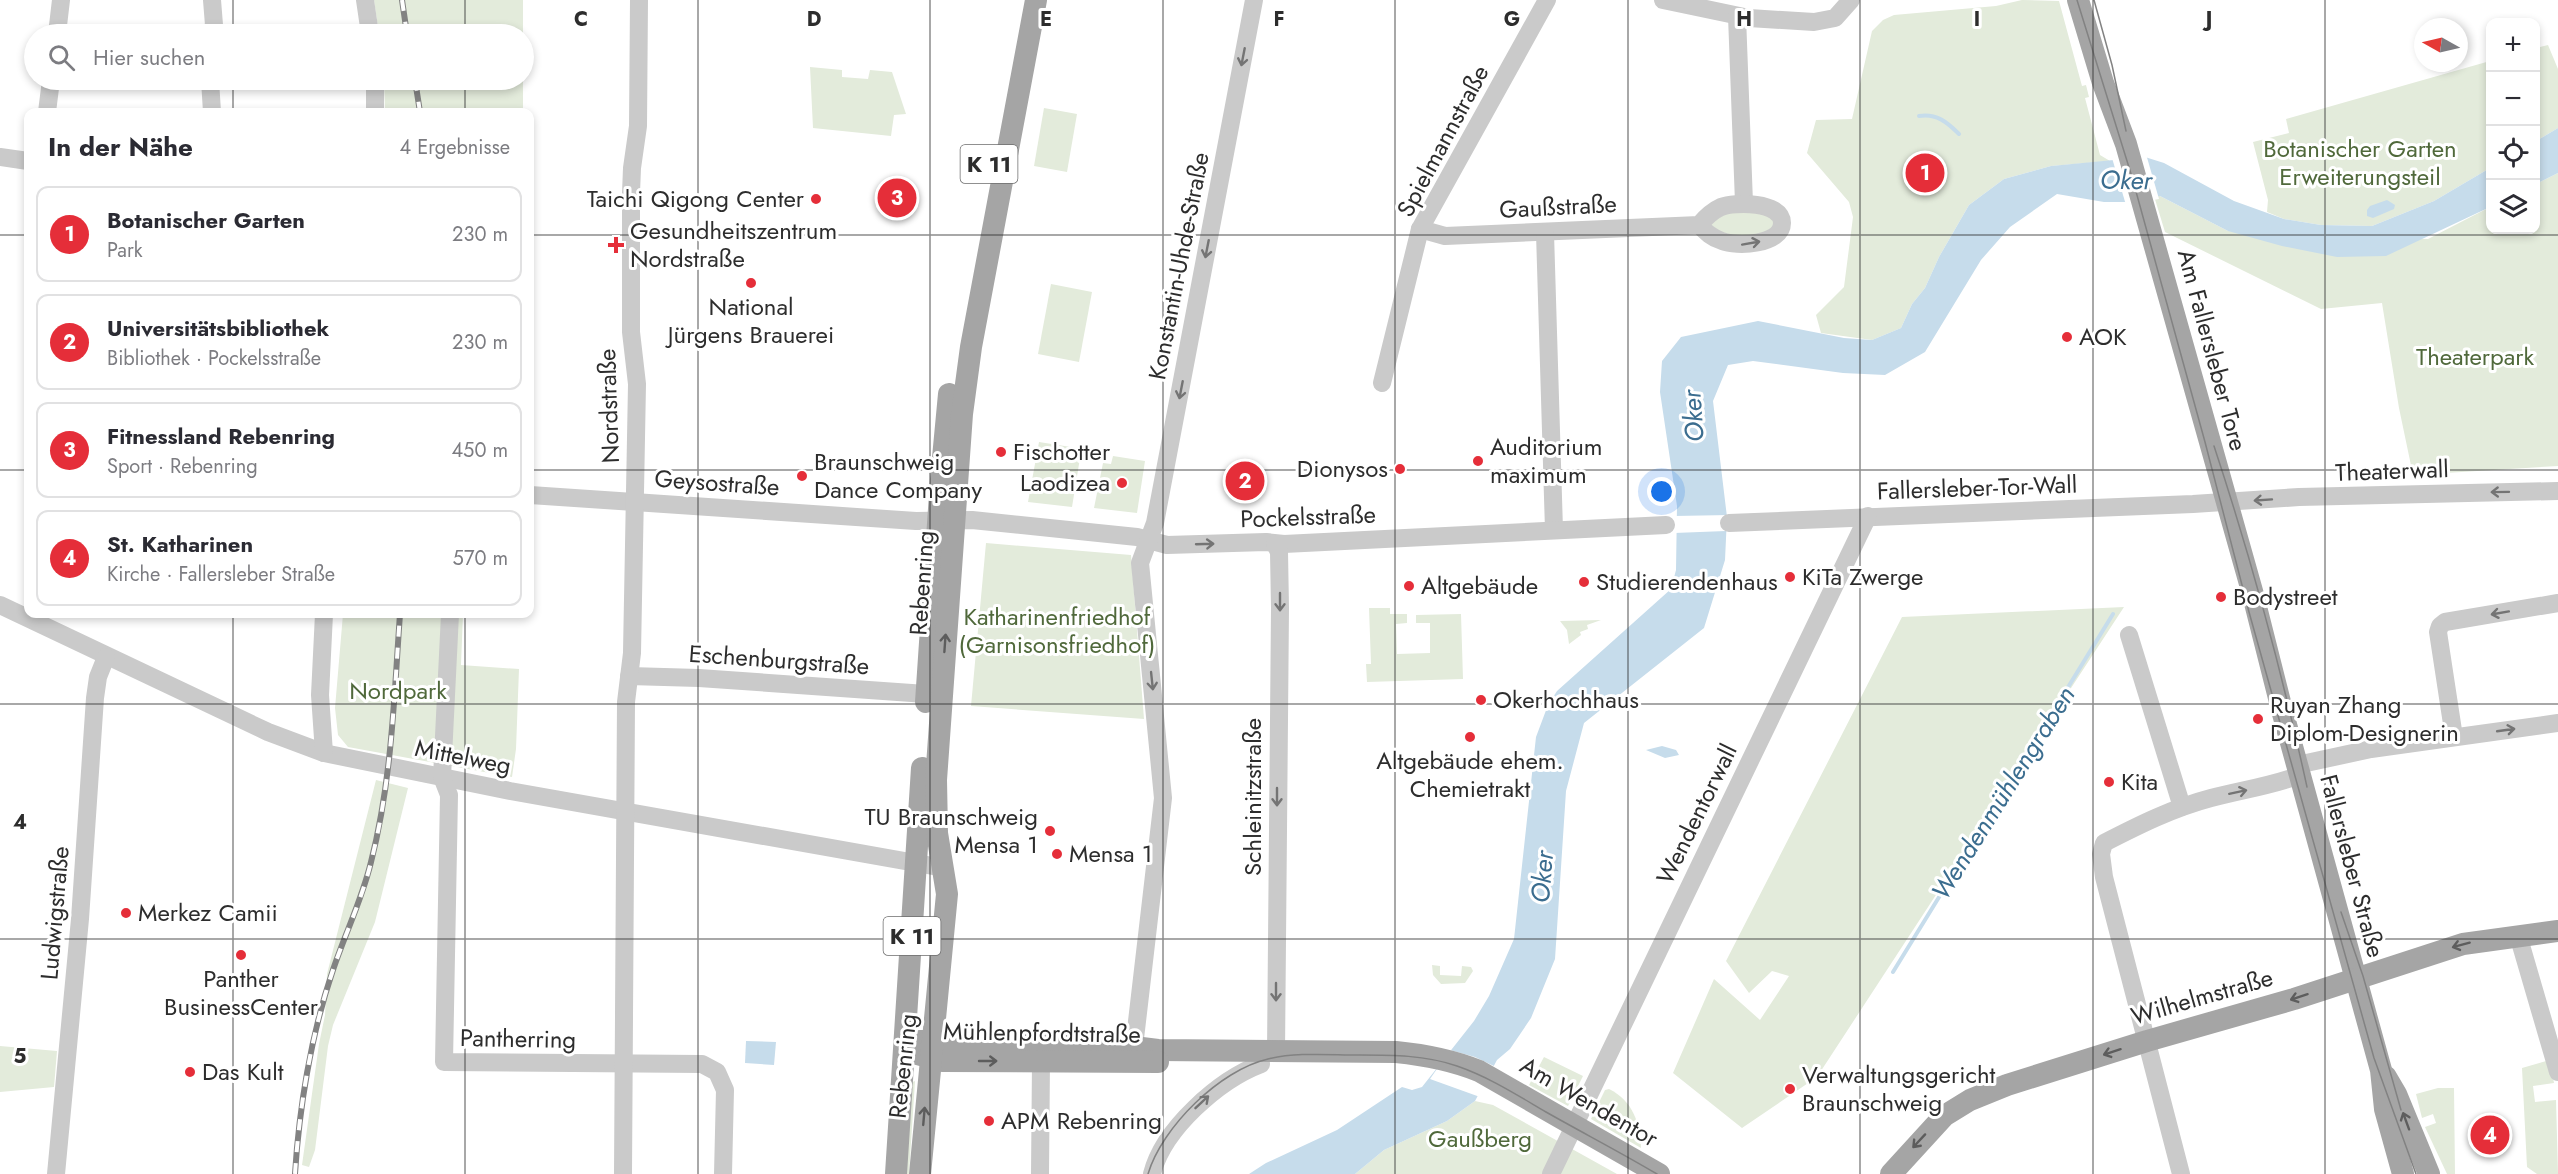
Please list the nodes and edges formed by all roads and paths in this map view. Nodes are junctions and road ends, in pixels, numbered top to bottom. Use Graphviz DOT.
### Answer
graph roads {
  1 [pos="61,0"];
  2 [pos="212,0"];
  3 [pos="364,0"];
  4 [pos="639,0"];
  5 [pos="1020,0"];
  6 [pos="1036,0"];
  7 [pos="1254,0"];
  8 [pos="1547,0"];
  9 [pos="1663,0"];
  10 [pos="1851,0"];
  11 [pos="2078,0"];
  12 [pos="2093,0"];
  13 [pos="1737,16"];
  14 [pos="58,24"];
  15 [pos="214,24"];
  16 [pos="368,24"];
  17 [pos="50,90"];
  18 [pos="211,90"];
  19 [pos="375,90"];
  20 [pos="48,108"];
  21 [pos="213,108"];
  22 [pos="375,108"];
  23 [pos="2126,144"];
  24 [pos="0,157"];
  25 [pos="24,160"];
  26 [pos="1744,203"];
  27 [pos="1699,225"];
  28 [pos="1420,229"];
  29 [pos="1545,233"];
  30 [pos="1382,383"];
  31 [pos="2558,491"];
  32 [pos="534,495"];
  33 [pos="634,502"];
  34 [pos="2227,502"];
  35 [pos="1868,516"];
  36 [pos="946,520"];
  37 [pos="1728,523"];
  38 [pos="1666,525"];
  39 [pos="1554,530"];
  40 [pos="1148,540"];
  41 [pos="1275,544"];
  42 [pos="2558,603"];
  43 [pos="0,604"];
  44 [pos="24,616"];
  45 [pos="28,618"];
  46 [pos="324,618"];
  47 [pos="450,618"];
  48 [pos="2128,635"];
  49 [pos="106,657"];
  50 [pos="629,676"];
  51 [pos="926,694"];
  52 [pos="320,695"];
  53 [pos="2558,723"];
  54 [pos="2454,737"];
  55 [pos="304,745"];
  56 [pos="324,753"];
  57 [pos="2299,770"];
  58 [pos="442,777"];
  59 [pos="2182,807"];
  60 [pos="627,812"];
  61 [pos="916,864"];
  62 [pos="944,868"];
  63 [pos="2558,931"];
  64 [pos="2518,935"];
  65 [pos="2355,978"];
  66 [pos="2147,1041"];
  67 [pos="903,1044"];
  68 [pos="1134,1047"];
  69 [pos="931,1049"];
  70 [pos="2555,1055"];
  71 [pos="1268,1058"];
  72 [pos="1041,1061"];
  73 [pos="625,1064"];
  74 [pos="2381,1070"];
  75 [pos="2558,1072"];
  76 [pos="1489,1083"];
  77 [pos="1573,1129"];
  78 [pos="56,1174"];
  79 [pos="623,1174"];
  80 [pos="723,1174"];
  81 [pos="896,1174"];
  82 [pos="920,1174"];
  83 [pos="1040,1174"];
  84 [pos="1152,1174"];
  85 [pos="1551,1174"];
  86 [pos="1645,1174"];
  87 [pos="1659,1174"];
  88 [pos="1891,1174"];
  89 [pos="2181,1174"];
  90 [pos="2403,1174"];
  91 [pos="2429,1174"];
  1 -- 14 [label="street"];
  2 -- 15 [label="street"];
  3 -- 16 [label="street"];
  4 -- 33 [label="street, Nordstraße"];
  5 -- 36 [label="main road, Rebenring / K 11"];
  6 -- 36 [label="main road, Rebenring / K 11"];
  7 -- 40 [label="street, Konstantin-Uhde-Straße, one-way"];
  8 -- 28 [label="street, Spielmannstraße"];
  9 -- 13 [label="street"];
  10 -- 13 [label="street"];
  11 -- 23 [label="main road"];
  12 -- 23 [label="main road"];
  13 -- 26 [label="street"];
  17 -- 20 [label="street"];
  18 -- 21 [label="street"];
  19 -- 22 [label="street"];
  23 -- 34 [label="main road, Am Fallersleber Tore"];
  24 -- 25 [label="street"];
  26 -- 27 [label="street"];
  27 -- 26 [label="street, one-way"];
  27 -- 29 [label="street, Gaußstraße"];
  28 -- 29 [label="street, Gaußstraße"];
  28 -- 30 [label="street, Spielmannstraße"];
  29 -- 39 [label="street"];
  31 -- 34 [label="street, Theaterwall, one-way"];
  32 -- 33 [label="street, Geysostraße"];
  33 -- 36 [label="street, Geysostraße"];
  33 -- 50 [label="street, Nordstraße"];
  34 -- 35 [label="street, Fallersleber-Tor-Wall"];
  34 -- 57 [label="main road, Fallersleber Straße"];
  35 -- 37 [label="street, Fallersleber-Tor-Wall"];
  35 -- 77 [label="street, Wendentorwall"];
  36 -- 40 [label="street, Pockelsstraße"];
  36 -- 51 [label="main road, Rebenring / K 11"];
  62 -- 36 [label="main road, Rebenring / K 11, one-way"];
  38 -- 39 [label="street, Pockelsstraße"];
  39 -- 41 [label="street, Pockelsstraße"];
  40 -- 41 [label="street, Pockelsstraße, one-way"];
  40 -- 68 [label="street, Konstantin-Uhde-Straße, one-way"];
  41 -- 71 [label="street, Schleinitzstraße, one-way"];
  42 -- 54 [label="street, one-way"];
  43 -- 44 [label="street, Mittelweg"];
  45 -- 49 [label="street, Mittelweg"];
  46 -- 52 [label="street"];
  47 -- 58 [label="street"];
  48 -- 59 [label="street"];
  49 -- 55 [label="street, Mittelweg"];
  49 -- 78 [label="street, Ludwigstraße"];
  50 -- 51 [label="street, Eschenburgstraße"];
  50 -- 60 [label="street, Nordstraße"];
  51 -- 61 [label="main road, Rebenring / K 11"];
  52 -- 55 [label="street"];
  52 -- 56 [label="street"];
  54 -- 53 [label="street, one-way"];
  54 -- 57 [label="street"];
  55 -- 56 [label="street, Mittelweg"];
  56 -- 58 [label="street, Mittelweg"];
  59 -- 57 [label="street, one-way"];
  57 -- 65 [label="main road, Fallersleber Straße"];
  58 -- 60 [label="street, Mittelweg"];
  58 -- 73 [label="street, Pantherring"];
  59 -- 66 [label="street"];
  60 -- 61 [label="street, Mittelweg"];
  60 -- 73 [label="street"];
  61 -- 62 [label="street, Mittelweg"];
  61 -- 67 [label="main road, Rebenring / K 11"];
  62 -- 69 [label="main road, Rebenring / K 11"];
  63 -- 64 [label="main road, Wilhelmstraße"];
  64 -- 65 [label="main road, Wilhelmstraße, one-way"];
  64 -- 70 [label="street"];
  65 -- 66 [label="main road, Wilhelmstraße, one-way"];
  65 -- 74 [label="main road, Fallersleber Straße"];
  66 -- 88 [label="main road, Wilhelmstraße, one-way"];
  66 -- 89 [label="street"];
  67 -- 69 [label="main road, Mühlenpfordtstraße"];
  67 -- 81 [label="main road, Rebenring / K 11"];
  68 -- 69 [label="main road, Mühlenpfordtstraße"];
  68 -- 71 [label="main road, Mühlenpfordtstraße"];
  69 -- 72 [label="main road, Mühlenpfordtstraße, one-way"];
  82 -- 69 [label="main road, Rebenring / K 11, one-way"];
  70 -- 75 [label="street"];
  71 -- 72 [label="main road, Mühlenpfordtstraße"];
  71 -- 76 [label="main road, Mühlenpfordtstraße"];
  84 -- 71 [label="street, one-way"];
  72 -- 83 [label="street"];
  73 -- 79 [label="street"];
  73 -- 80 [label="street"];
  74 -- 90 [label="main road, Fallersleber Straße"];
  91 -- 74 [label="main road, Fallersleber Straße, one-way"];
  76 -- 77 [label="main road, Am Wendentor"];
  77 -- 85 [label="street, Wendentorwall"];
  77 -- 86 [label="main road, Am Wendentor"];
  77 -- 87 [label="main road, Am Wendentor"];
}
